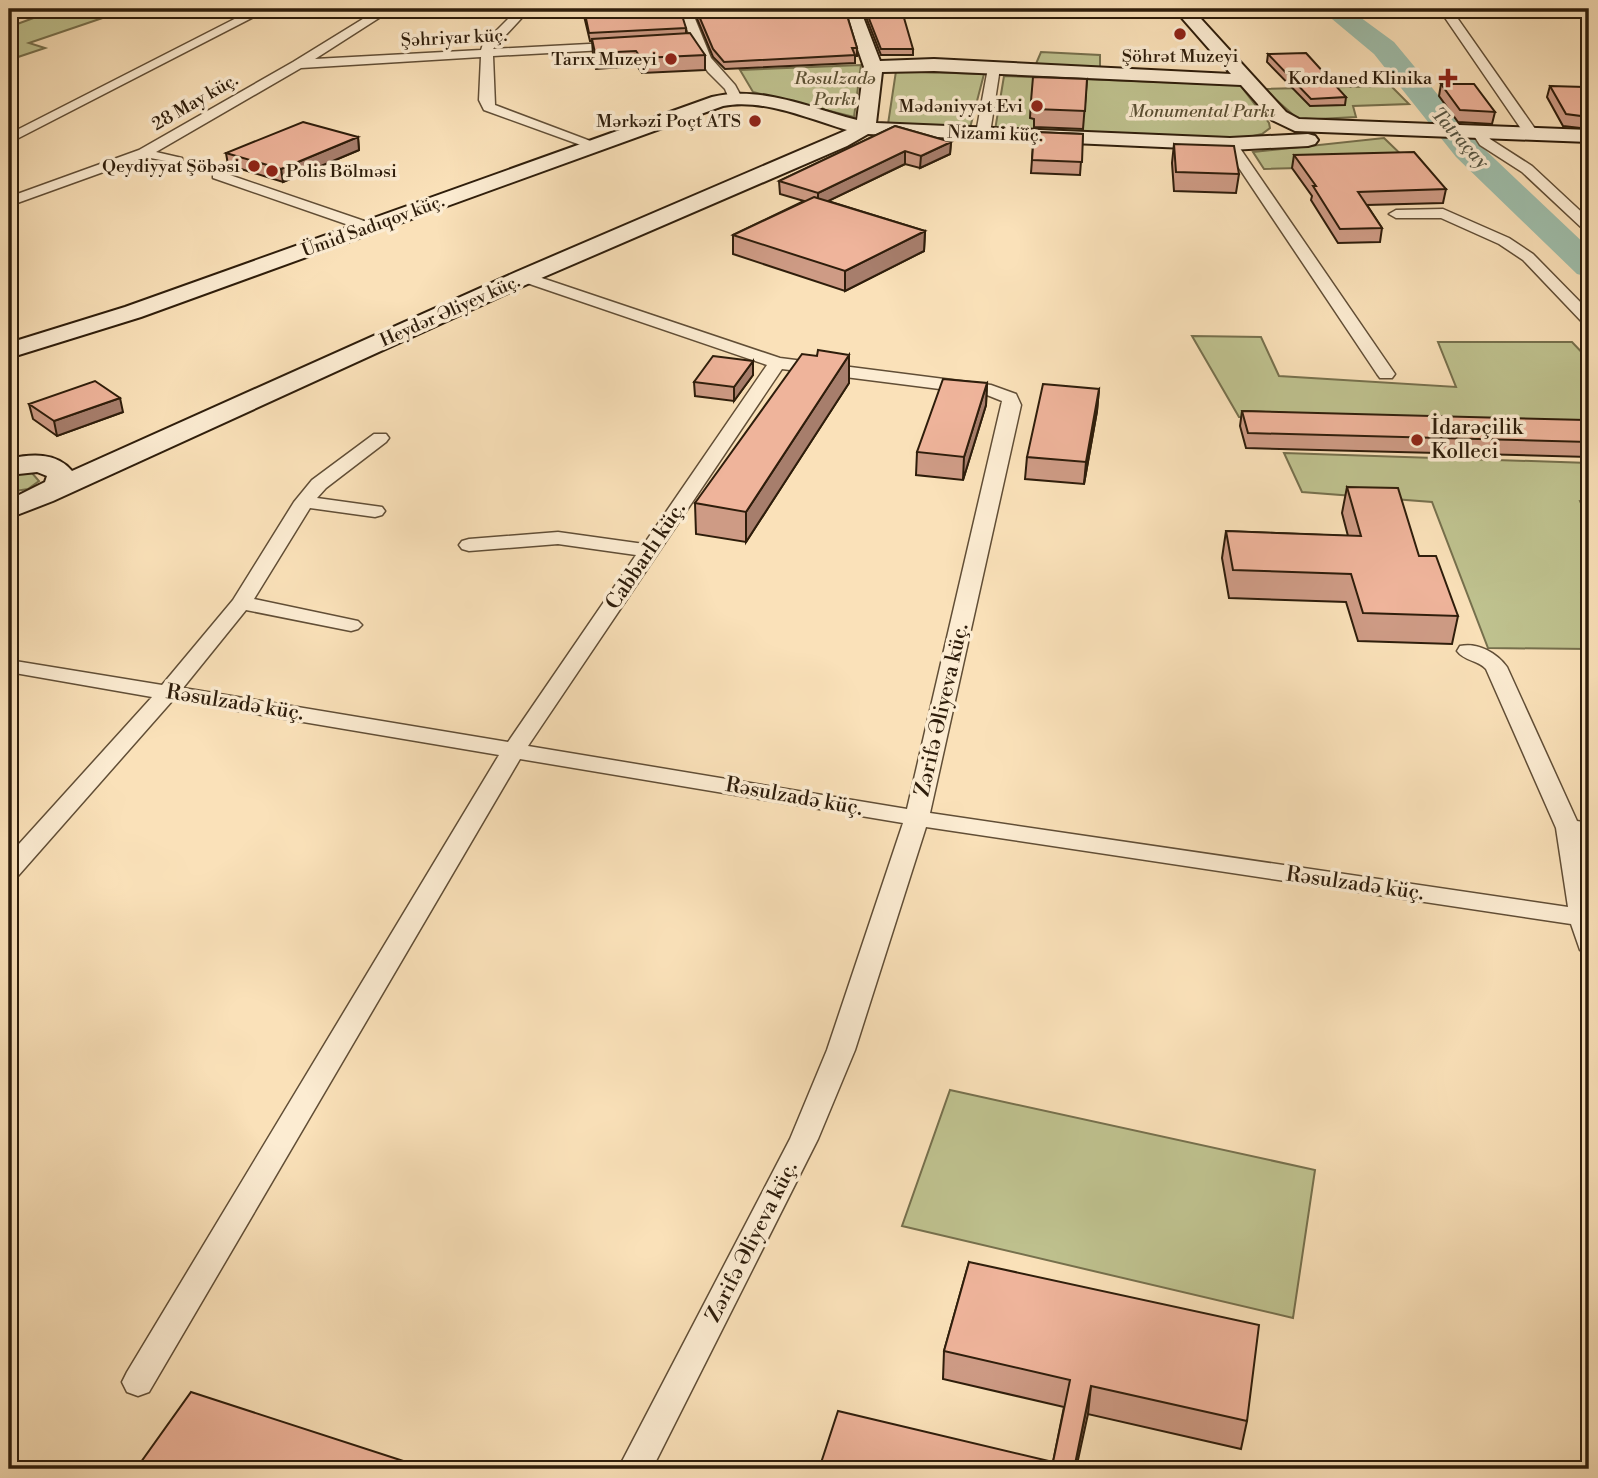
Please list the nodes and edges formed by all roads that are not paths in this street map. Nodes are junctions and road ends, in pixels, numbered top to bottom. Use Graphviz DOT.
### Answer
graph roads {
  1 [pos="263,9"];
  2 [pos="387,9"];
  3 [pos="524,9"];
  4 [pos="685,9"];
  5 [pos="852,9"];
  6 [pos="1183,9"];
  7 [pos="1445,9"];
  8 [pos="630,45"];
  9 [pos="485,54"];
  10 [pos="297,65"];
  11 [pos="873,67"];
  12 [pos="994,68"];
  13 [pos="1248,80"];
  14 [pos="735,98"];
  15 [pos="864,128"];
  16 [pos="1478,131"];
  17 [pos="983,133"];
  18 [pos="1531,133"];
  19 [pos="1300,134"];
  20 [pos="1589,135"];
  21 [pos="9,139"];
  22 [pos="1230,144"];
  23 [pos="1251,144"];
  24 [pos="594,145"];
  25 [pos="144,153"];
  26 [pos="177,161"];
  27 [pos="218,175"];
  28 [pos="9,202"];
  29 [pos="1396,214"];
  30 [pos="368,227"];
  31 [pos="1589,227"];
  32 [pos="524,277"];
  33 [pos="1589,320"];
  34 [pos="9,351"];
  35 [pos="777,363"];
  36 [pos="1386,374"];
  37 [pos="380,438"];
  38 [pos="9,446"];
  39 [pos="9,467"];
  40 [pos="51,467"];
  41 [pos="38,497"];
  42 [pos="304,502"];
  43 [pos="9,503"];
  44 [pos="9,510"];
  45 [pos="375,510"];
  46 [pos="469,545"];
  47 [pos="649,551"];
  48 [pos="241,603"];
  49 [pos="351,625"];
  50 [pos="1468,651"];
  51 [pos="9,666"];
  52 [pos="168,692"];
  53 [pos="514,750"];
  54 [pos="917,818"];
  55 [pos="1578,829"];
  56 [pos="9,870"];
  57 [pos="1582,917"];
  58 [pos="1589,944"];
  59 [pos="138,1382"];
  60 [pos="635,1469"];
  1 -- 21 [label="street"];
  2 -- 10 [label="street, 28 May küç."];
  3 -- 9 [label="street"];
  4 -- 14 [label="street"];
  5 -- 11 [label="main road"];
  6 -- 13 [label="main road"];
  7 -- 18 [label="street"];
  8 -- 9 [label="street, Şəhriyar küç."];
  9 -- 10 [label="street, Şəhriyar küç."];
  9 -- 24 [label="street"];
  10 -- 25 [label="street, 28 May küç."];
  11 -- 12 [label="main road"];
  11 -- 15 [label="main road"];
  12 -- 13 [label="main road"];
  12 -- 17 [label="street"];
  13 -- 19 [label="main road"];
  14 -- 15 [label="main road, Nizami küç."];
  14 -- 24 [label="main road, Ümid Sadıqov küç."];
  15 -- 17 [label="main road, Nizami küç."];
  15 -- 32 [label="main road, Heydər Əliyev küç."];
  16 -- 18 [label="main road"];
  16 -- 19 [label="main road"];
  16 -- 31 [label="street"];
  17 -- 22 [label="main road, Nizami küç."];
  18 -- 20 [label="main road"];
  19 -- 23 [label="main road, Nizami küç."];
  19 -- 23 [label="main road"];
  22 -- 23 [label="main road, Nizami küç."];
  22 -- 36 [label="street"];
  24 -- 30 [label="main road, Ümid Sadıqov küç."];
  25 -- 26 [label="street"];
  25 -- 28 [label="street, 28 May küç."];
  27 -- 30 [label="street"];
  29 -- 33 [label="street"];
  30 -- 34 [label="main road, Ümid Sadıqov küç."];
  32 -- 35 [label="street, Zərifə Əliyeva küç."];
  32 -- 41 [label="main road, Heydər Əliyev küç."];
  35 -- 47 [label="street, Cabbarlı küç."];
  35 -- 54 [label="street, Zərifə Əliyeva küç."];
  37 -- 42 [label="street"];
  38 -- 40 [label="main road"];
  39 -- 40 [label="main road"];
  40 -- 41 [label="main road"];
  41 -- 43 [label="main road"];
  41 -- 44 [label="main road"];
  42 -- 45 [label="street"];
  42 -- 48 [label="street"];
  46 -- 47 [label="street"];
  47 -- 53 [label="street, Cabbarlı küç."];
  48 -- 49 [label="street"];
  48 -- 52 [label="street"];
  50 -- 55 [label="street"];
  51 -- 52 [label="street, Rəsulzadə küç."];
  52 -- 53 [label="street, Rəsulzadə küç."];
  52 -- 56 [label="street"];
  53 -- 54 [label="street, Rəsulzadə küç."];
  53 -- 59 [label="street, Cabbarlı küç."];
  54 -- 57 [label="street, Rəsulzadə küç."];
  54 -- 60 [label="street, Zərifə Əliyeva küç."];
  55 -- 57 [label="street"];
  57 -- 58 [label="street"];
}
